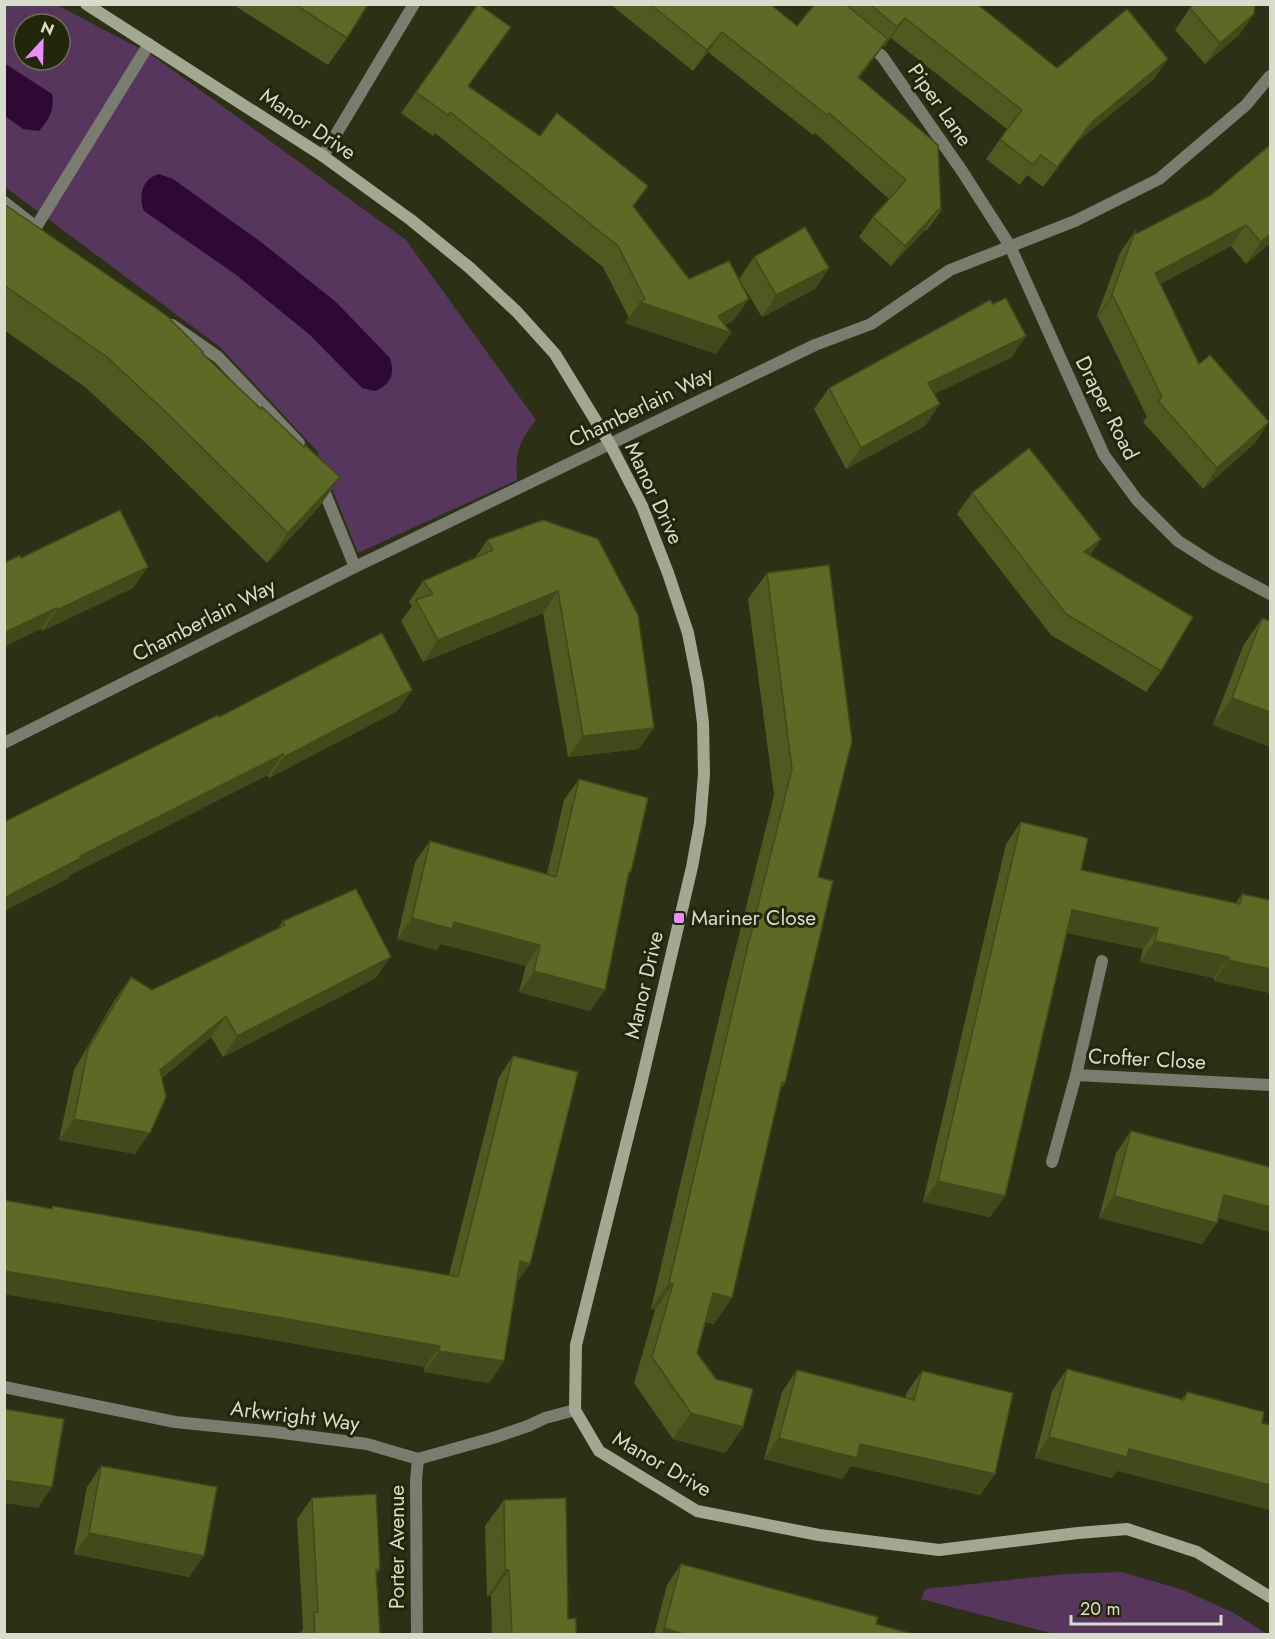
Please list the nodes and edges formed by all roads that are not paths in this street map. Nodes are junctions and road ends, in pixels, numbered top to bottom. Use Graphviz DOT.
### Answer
graph roads {
  1 [pos="86,4"];
  2 [pos="414,4"];
  3 [pos="855,34"];
  4 [pos="148,44"];
  5 [pos="1270,76"];
  6 [pos="323,156"];
  7 [pos="4,202"];
  8 [pos="1010,246"];
  9 [pos="160,316"];
  10 [pos="610,444"];
  11 [pos="355,567"];
  12 [pos="1270,594"];
  13 [pos="4,743"];
  14 [pos="1102,961"];
  15 [pos="1076,1075"];
  16 [pos="1270,1085"];
  17 [pos="1052,1162"];
  18 [pos="4,1387"];
  19 [pos="575,1410"];
  20 [pos="418,1459"];
  21 [pos="1270,1596"];
  22 [pos="417,1635"];
  1 -- 4 [label="street, Manor Drive"];
  2 -- 6 [label="street"];
  3 -- 8 [label="street, Piper Lane"];
  4 -- 6 [label="street, Manor Drive"];
  4 -- 7 [label="street"];
  5 -- 8 [label="street, Chamberlain Way"];
  6 -- 10 [label="street, Manor Drive"];
  8 -- 10 [label="street, Chamberlain Way"];
  8 -- 12 [label="street, Draper Road"];
  9 -- 11 [label="street"];
  10 -- 11 [label="street, Chamberlain Way"];
  10 -- 19 [label="street, Manor Drive"];
  11 -- 13 [label="street, Chamberlain Way"];
  14 -- 15 [label="street"];
  15 -- 16 [label="street, Crofter Close"];
  15 -- 17 [label="street, Crofter Close"];
  18 -- 20 [label="street, Arkwright Way"];
  19 -- 20 [label="street"];
  19 -- 21 [label="street, Manor Drive"];
  20 -- 22 [label="street, Porter Avenue"];
}
